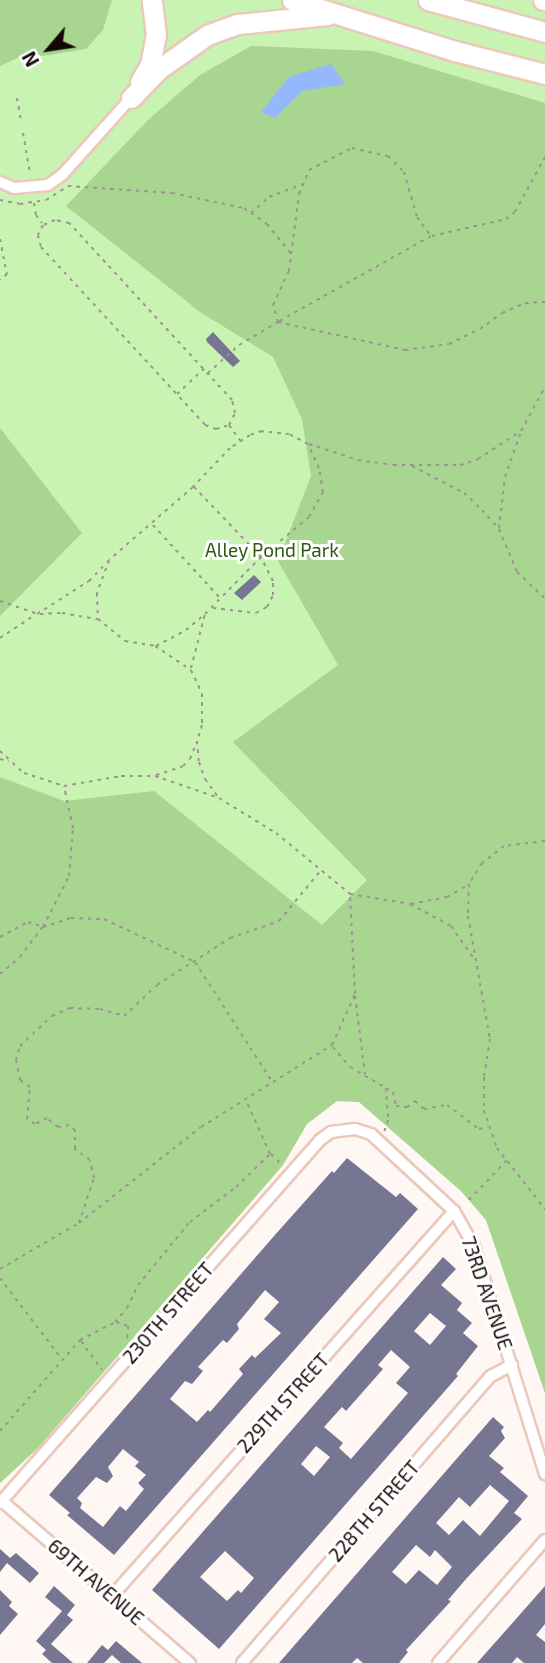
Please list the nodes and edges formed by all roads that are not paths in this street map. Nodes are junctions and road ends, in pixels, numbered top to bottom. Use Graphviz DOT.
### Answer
graph roads {
  1 [pos="152,0"];
  2 [pos="292,0"];
  3 [pos="428,0"];
  4 [pos="332,14"];
  5 [pos="391,32"];
  6 [pos="545,32"];
  7 [pos="545,63"];
  8 [pos="545,74"];
  9 [pos="131,98"];
  10 [pos="0,182"];
  11 [pos="341,1130"];
  12 [pos="454,1211"];
  13 [pos="512,1365"];
  14 [pos="545,1474"];
  15 [pos="1,1502"];
  16 [pos="545,1540"];
  17 [pos="112,1596"];
  18 [pos="190,1663"];
  19 [pos="242,1663"];
  20 [pos="438,1663"];
  1 -- 9 [label="highway"];
  2 -- 4 [label="highway"];
  3 -- 6 [label="highway"];
  4 -- 5 [label="highway"];
  4 -- 9 [label="highway"];
  5 -- 7 [label="highway"];
  5 -- 8 [label="highway"];
  9 -- 10 [label="street"];
  11 -- 12 [label="street, 73RD AVENUE"];
  11 -- 15 [label="street, 230TH STREET"];
  12 -- 13 [label="street, 73RD AVENUE"];
  12 -- 17 [label="street, 229TH STREET"];
  13 -- 14 [label="street, 73RD AVENUE"];
  13 -- 19 [label="street, 228TH STREET"];
  15 -- 17 [label="street, 69TH AVENUE"];
  16 -- 20 [label="street"];
  17 -- 18 [label="street, 69TH AVENUE"];
}
